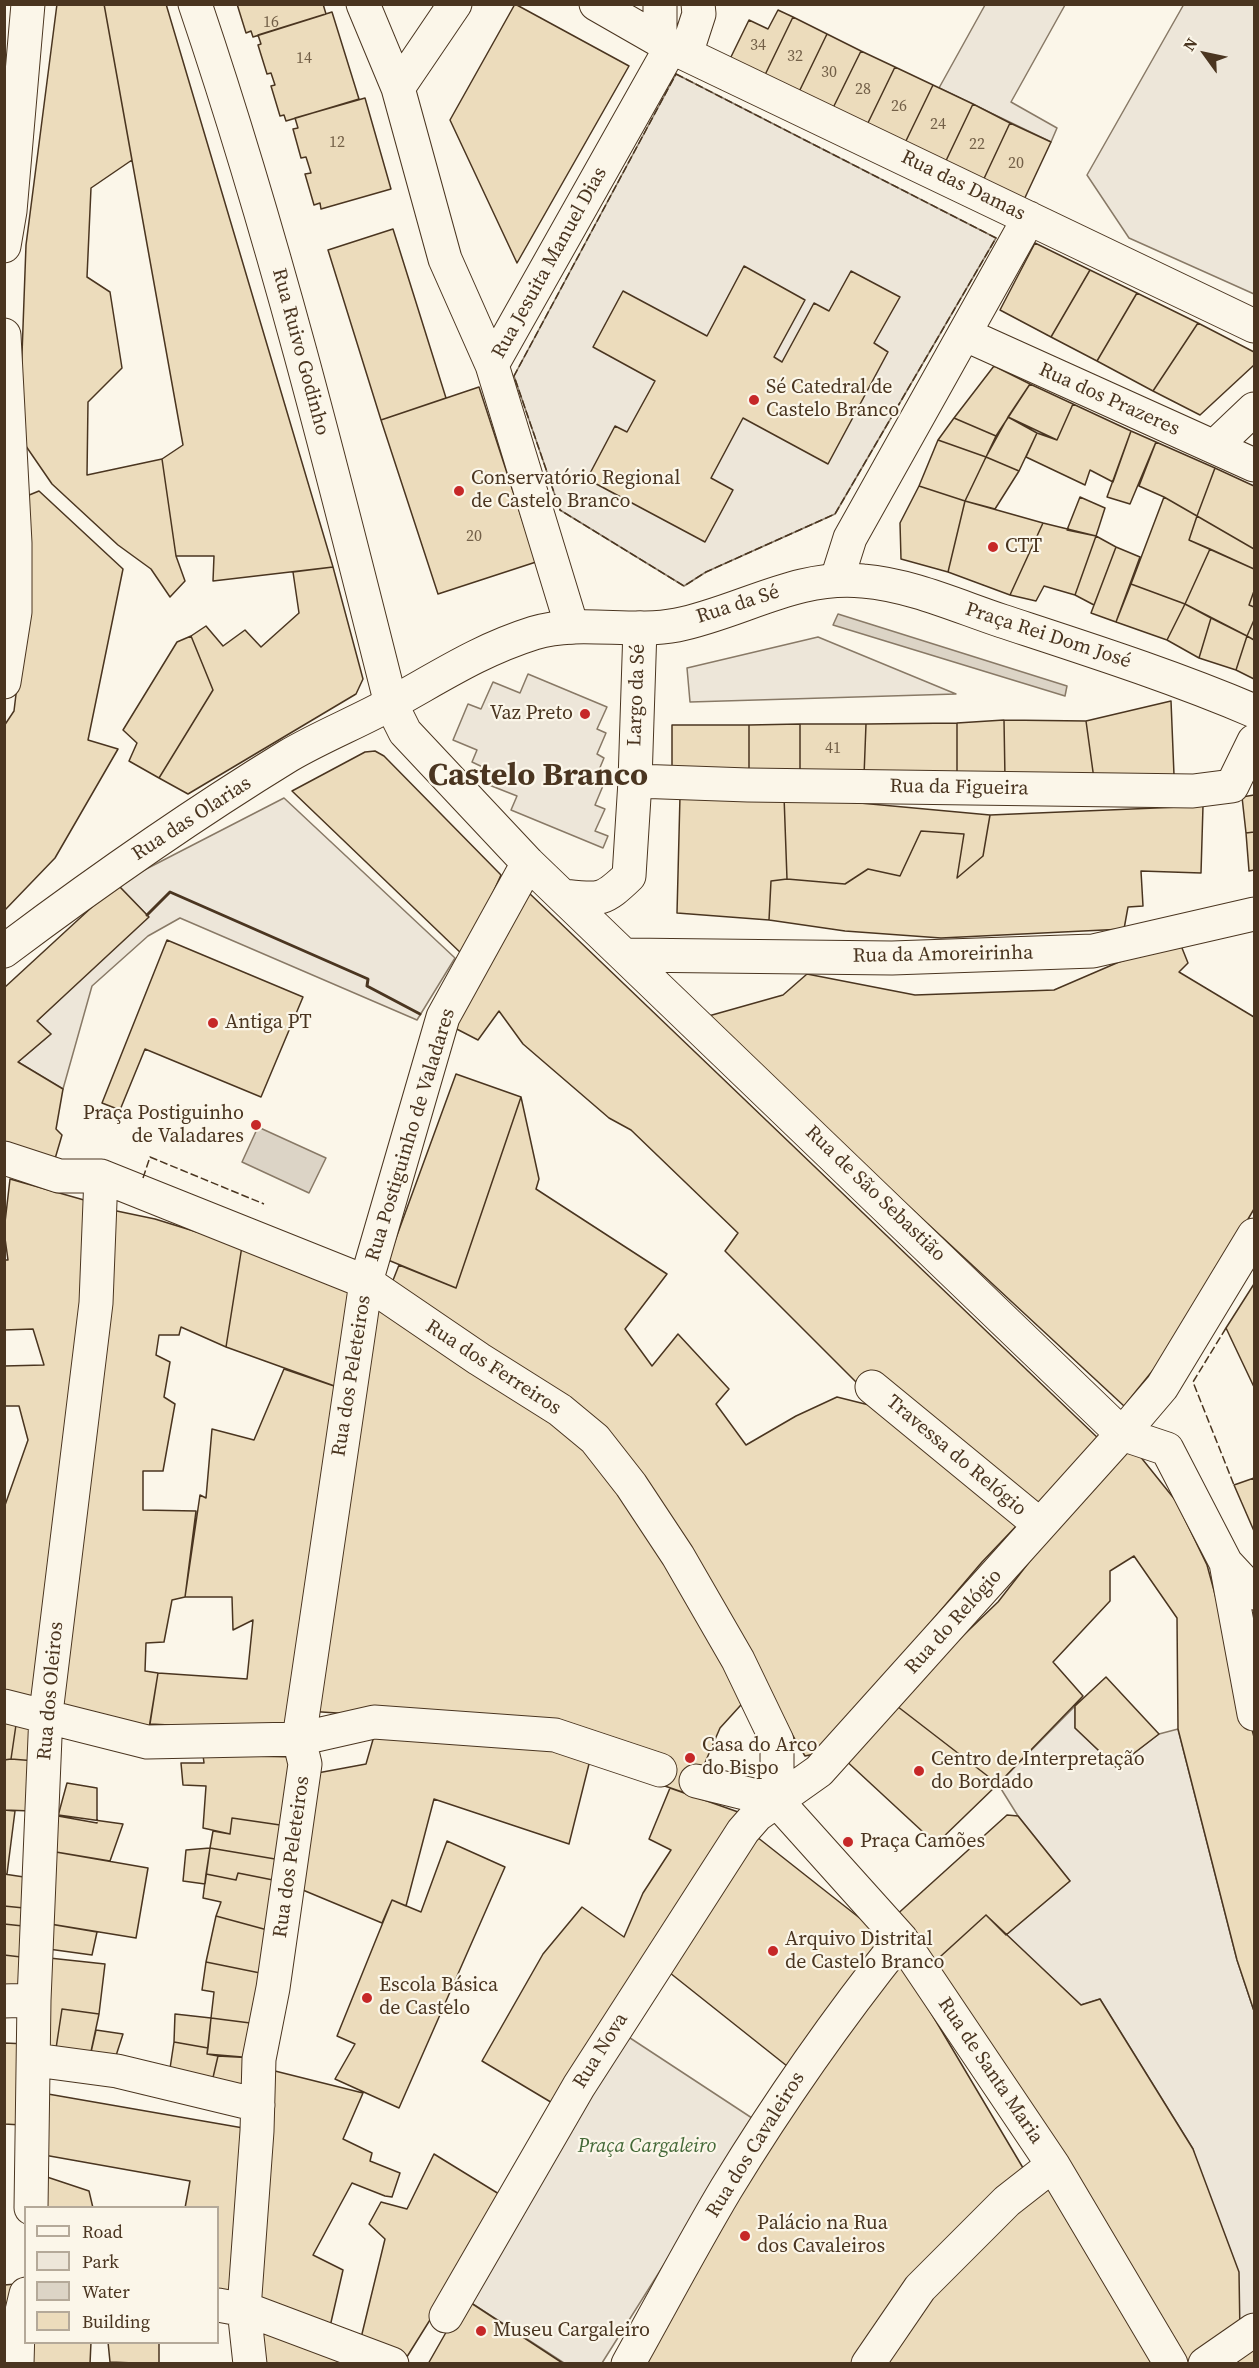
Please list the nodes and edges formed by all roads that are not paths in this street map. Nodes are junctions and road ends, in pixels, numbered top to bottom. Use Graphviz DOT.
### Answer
graph roads {
  1 [pos="28,4"];
  2 [pos="195,4"];
  3 [pos="363,4"];
  4 [pos="455,4"];
  5 [pos="596,4"];
  6 [pos="660,4"];
  7 [pos="698,4"];
  8 [pos="672,47"];
  9 [pos="398,88"];
  10 [pos="1029,218"];
  11 [pos="4,246"];
  12 [pos="1254,326"];
  13 [pos="963,334"];
  14 [pos="4,335"];
  15 [pos="492,365"];
  16 [pos="1254,409"];
  17 [pos="1215,447"];
  18 [pos="1254,465"];
  19 [pos="837,579"];
  20 [pos="572,627"];
  21 [pos="640,628"];
  22 [pos="4,682"];
  23 [pos="391,704"];
  24 [pos="1254,711"];
  25 [pos="1254,741"];
  26 [pos="635,781"];
  27 [pos="528,862"];
  28 [pos="565,896"];
  29 [pos="1254,914"];
  30 [pos="4,951"];
  31 [pos="627,955"];
  32 [pos="4,1158"];
  33 [pos="101,1176"];
  34 [pos="1254,1236"];
  35 [pos="366,1281"];
  36 [pos="872,1387"];
  37 [pos="1122,1434"];
  38 [pos="1040,1525"];
  39 [pos="1226,1563"];
  40 [pos="1254,1593"];
  41 [pos="4,1707"];
  42 [pos="1254,1714"];
  43 [pos="46,1718"];
  44 [pos="299,1739"];
  45 [pos="660,1770"];
  46 [pos="696,1781"];
  47 [pos="777,1802"];
  48 [pos="901,1939"];
  49 [pos="19,2000"];
  50 [pos="34,2060"];
  51 [pos="258,2105"];
  52 [pos="1053,2165"];
  53 [pos="31,2206"];
  54 [pos="24,2276"];
  55 [pos="4,2277"];
  56 [pos="24,2302"];
  57 [pos="231,2307"];
  58 [pos="446,2316"];
  59 [pos="1254,2330"];
  60 [pos="17,2364"];
  61 [pos="250,2364"];
  62 [pos="392,2364"];
  63 [pos="628,2364"];
  64 [pos="868,2364"];
  65 [pos="1171,2364"];
  66 [pos="1205,2364"];
  1 -- 11 [label="street"];
  2 -- 23 [label="street, Rua Ruivo Godinho"];
  3 -- 9 [label="street"];
  4 -- 9 [label="street"];
  5 -- 8 [label="street, Rua das Damas"];
  6 -- 8 [label="street"];
  7 -- 8 [label="street, Rua Jesuita Manuel Dias"];
  8 -- 10 [label="street, Rua das Damas"];
  8 -- 15 [label="street, Rua Jesuita Manuel Dias"];
  9 -- 15 [label="street"];
  10 -- 12 [label="street, Rua das Damas"];
  10 -- 13 [label="street"];
  13 -- 17 [label="street, Rua dos Prazeres"];
  13 -- 19 [label="street"];
  14 -- 22 [label="street"];
  15 -- 20 [label="street, Rua Jesuita Manuel Dias"];
  16 -- 17 [label="street"];
  17 -- 18 [label="street, Rua dos Prazeres"];
  19 -- 21 [label="street, Rua da Sé"];
  19 -- 24 [label="street, Praça Rei Dom José"];
  20 -- 21 [label="street, Largo da Sé"];
  20 -- 23 [label="street, Largo da Sé"];
  21 -- 26 [label="street, Largo da Sé"];
  23 -- 27 [label="street"];
  23 -- 30 [label="street, Rua das Olarias"];
  25 -- 26 [label="street, Rua da Figueira"];
  26 -- 28 [label="street, Largo da Sé"];
  27 -- 28 [label="street"];
  27 -- 35 [label="street, Rua Postiguinho de Valadares"];
  28 -- 31 [label="street, Rua de São Sebastião"];
  29 -- 31 [label="street, Rua da Amoreirinha"];
  31 -- 37 [label="street, Rua de São Sebastião"];
  32 -- 33 [label="street, Rua dos Ferreiros"];
  33 -- 35 [label="street, Rua dos Ferreiros"];
  33 -- 43 [label="street, Rua dos Oleiros"];
  34 -- 37 [label="street"];
  35 -- 44 [label="street, Rua dos Peleteiros"];
  35 -- 47 [label="street, Rua dos Ferreiros"];
  36 -- 38 [label="street, Travessa do Relógio"];
  37 -- 38 [label="street, Rua do Relógio"];
  37 -- 39 [label="street, Rua de São Sebastião"];
  38 -- 47 [label="street, Rua do Relógio"];
  39 -- 40 [label="street, Rua de São Sebastião"];
  39 -- 42 [label="street"];
  41 -- 43 [label="street"];
  43 -- 44 [label="street"];
  43 -- 49 [label="street, Rua dos Oleiros"];
  44 -- 45 [label="street"];
  44 -- 51 [label="street, Rua dos Peleteiros"];
  46 -- 47 [label="street"];
  47 -- 48 [label="street, Rua de Santa Maria"];
  47 -- 58 [label="street, Rua Nova"];
  48 -- 52 [label="street, Rua de Santa Maria"];
  48 -- 63 [label="street, Rua dos Cavaleiros"];
  49 -- 50 [label="street, Rua dos Oleiros"];
  50 -- 51 [label="street"];
  50 -- 53 [label="street, Rua dos Oleiros"];
  51 -- 57 [label="street, Rua dos Peleteiros"];
  52 -- 64 [label="street"];
  52 -- 65 [label="street, Rua de Santa Maria"];
  54 -- 55 [label="street"];
  56 -- 60 [label="street"];
  57 -- 61 [label="street, Rua dos Peleteiros"];
  57 -- 62 [label="street"];
  59 -- 66 [label="street"];
}
